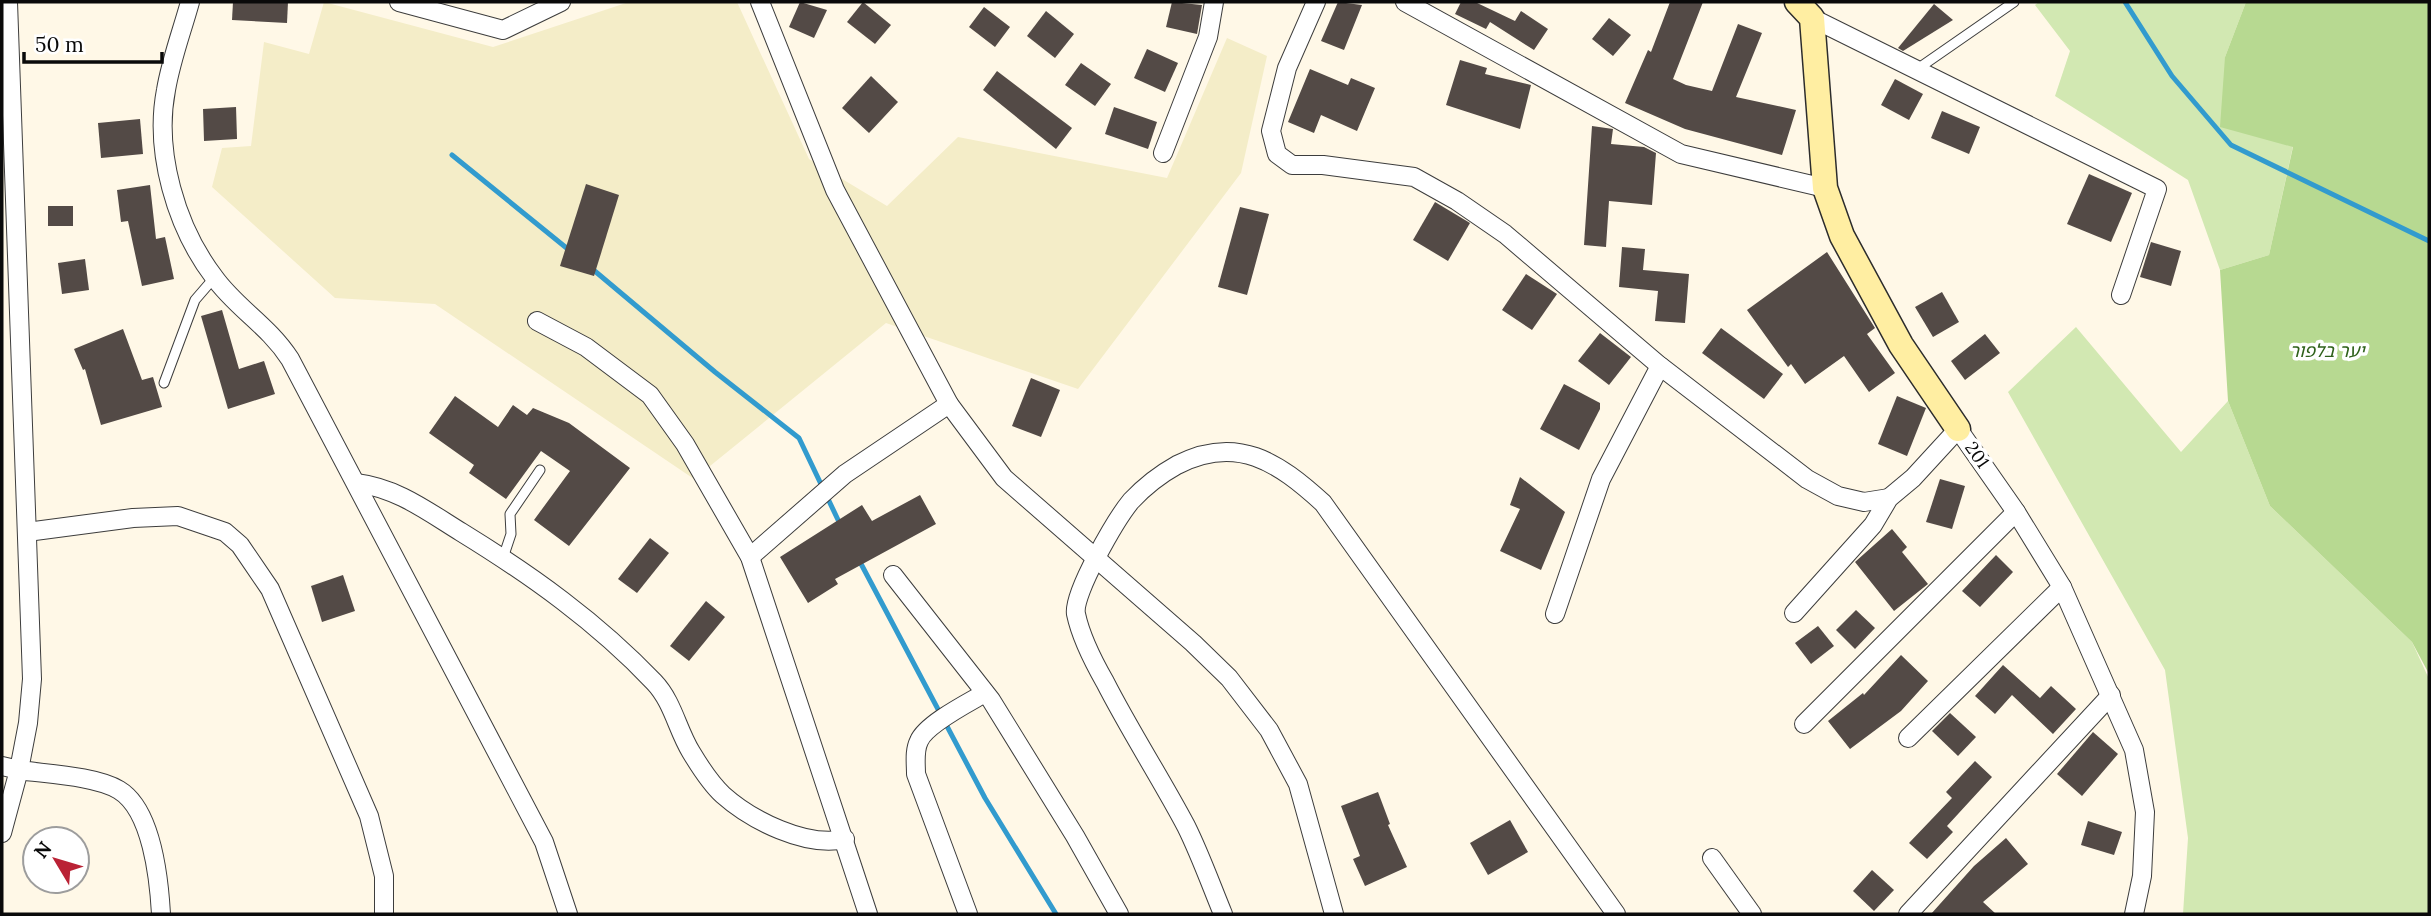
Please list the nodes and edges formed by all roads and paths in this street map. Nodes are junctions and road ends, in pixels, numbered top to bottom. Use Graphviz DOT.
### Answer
graph roads {
  1 [pos="8,2"];
  2 [pos="190,2"];
  3 [pos="399,2"];
  4 [pos="561,2"];
  5 [pos="760,2"];
  6 [pos="1214,2"];
  7 [pos="1316,2"];
  8 [pos="1405,2"];
  9 [pos="2014,2"];
  10 [pos="1804,10"];
  11 [pos="1915,71"];
  12 [pos="1163,153"];
  13 [pos="1825,188"];
  14 [pos="214,278"];
  15 [pos="2121,295"];
  16 [pos="537,321"];
  17 [pos="1660,366"];
  18 [pos="164,383"];
  19 [pos="948,404"];
  20 [pos="1958,429"];
  21 [pos="540,470"];
  22 [pos="356,483"];
  23 [pos="1889,498"];
  24 [pos="2016,512"];
  25 [pos="27,531"];
  26 [pos="750,557"];
  27 [pos="503,558"];
  28 [pos="1097,561"];
  29 [pos="893,575"];
  30 [pos="2062,587"];
  31 [pos="1794,613"];
  32 [pos="1555,614"];
  33 [pos="985,693"];
  34 [pos="2111,695"];
  35 [pos="1804,724"];
  36 [pos="1908,738"];
  37 [pos="10,768"];
  38 [pos="2,833"];
  39 [pos="845,839"];
  40 [pos="1712,858"];
  41 [pos="161,914"];
  42 [pos="384,914"];
  43 [pos="568,914"];
  44 [pos="869,914"];
  45 [pos="968,914"];
  46 [pos="1118,914"];
  47 [pos="1223,914"];
  48 [pos="1334,914"];
  49 [pos="1616,914"];
  50 [pos="1752,914"];
  51 [pos="1908,914"];
  52 [pos="2134,914"];
  1 -- 25 [label="street"];
  2 -- 14 [label="street"];
  3 -- 4 [label="street"];
  5 -- 19 [label="street"];
  6 -- 12 [label="street"];
  7 -- 17 [label="street"];
  8 -- 13 [label="street"];
  9 -- 11 [label="lane"];
  10 -- 11 [label="street"];
  10 -- 13 [label="street, 201"];
  11 -- 15 [label="street"];
  13 -- 20 [label="street, 201"];
  14 -- 18 [label="lane"];
  14 -- 22 [label="street"];
  16 -- 26 [label="street"];
  17 -- 23 [label="street"];
  17 -- 32 [label="street"];
  19 -- 26 [label="street"];
  19 -- 28 [label="street"];
  20 -- 23 [label="street"];
  20 -- 24 [label="street, 201"];
  21 -- 27 [label="lane"];
  22 -- 27 [label="street"];
  22 -- 43 [label="street"];
  23 -- 31 [label="street"];
  24 -- 30 [label="street, 201"];
  24 -- 35 [label="street"];
  25 -- 37 [label="street"];
  25 -- 42 [label="street"];
  26 -- 39 [label="street"];
  27 -- 39 [label="street"];
  28 -- 47 [label="street"];
  28 -- 48 [label="street"];
  28 -- 49 [label="street"];
  29 -- 33 [label="street"];
  30 -- 34 [label="street, 201"];
  30 -- 36 [label="street"];
  33 -- 45 [label="street"];
  33 -- 46 [label="street"];
  34 -- 51 [label="street"];
  34 -- 52 [label="street, 201"];
  37 -- 38 [label="street"];
  37 -- 41 [label="street"];
  39 -- 44 [label="street"];
  40 -- 50 [label="street"];
}
